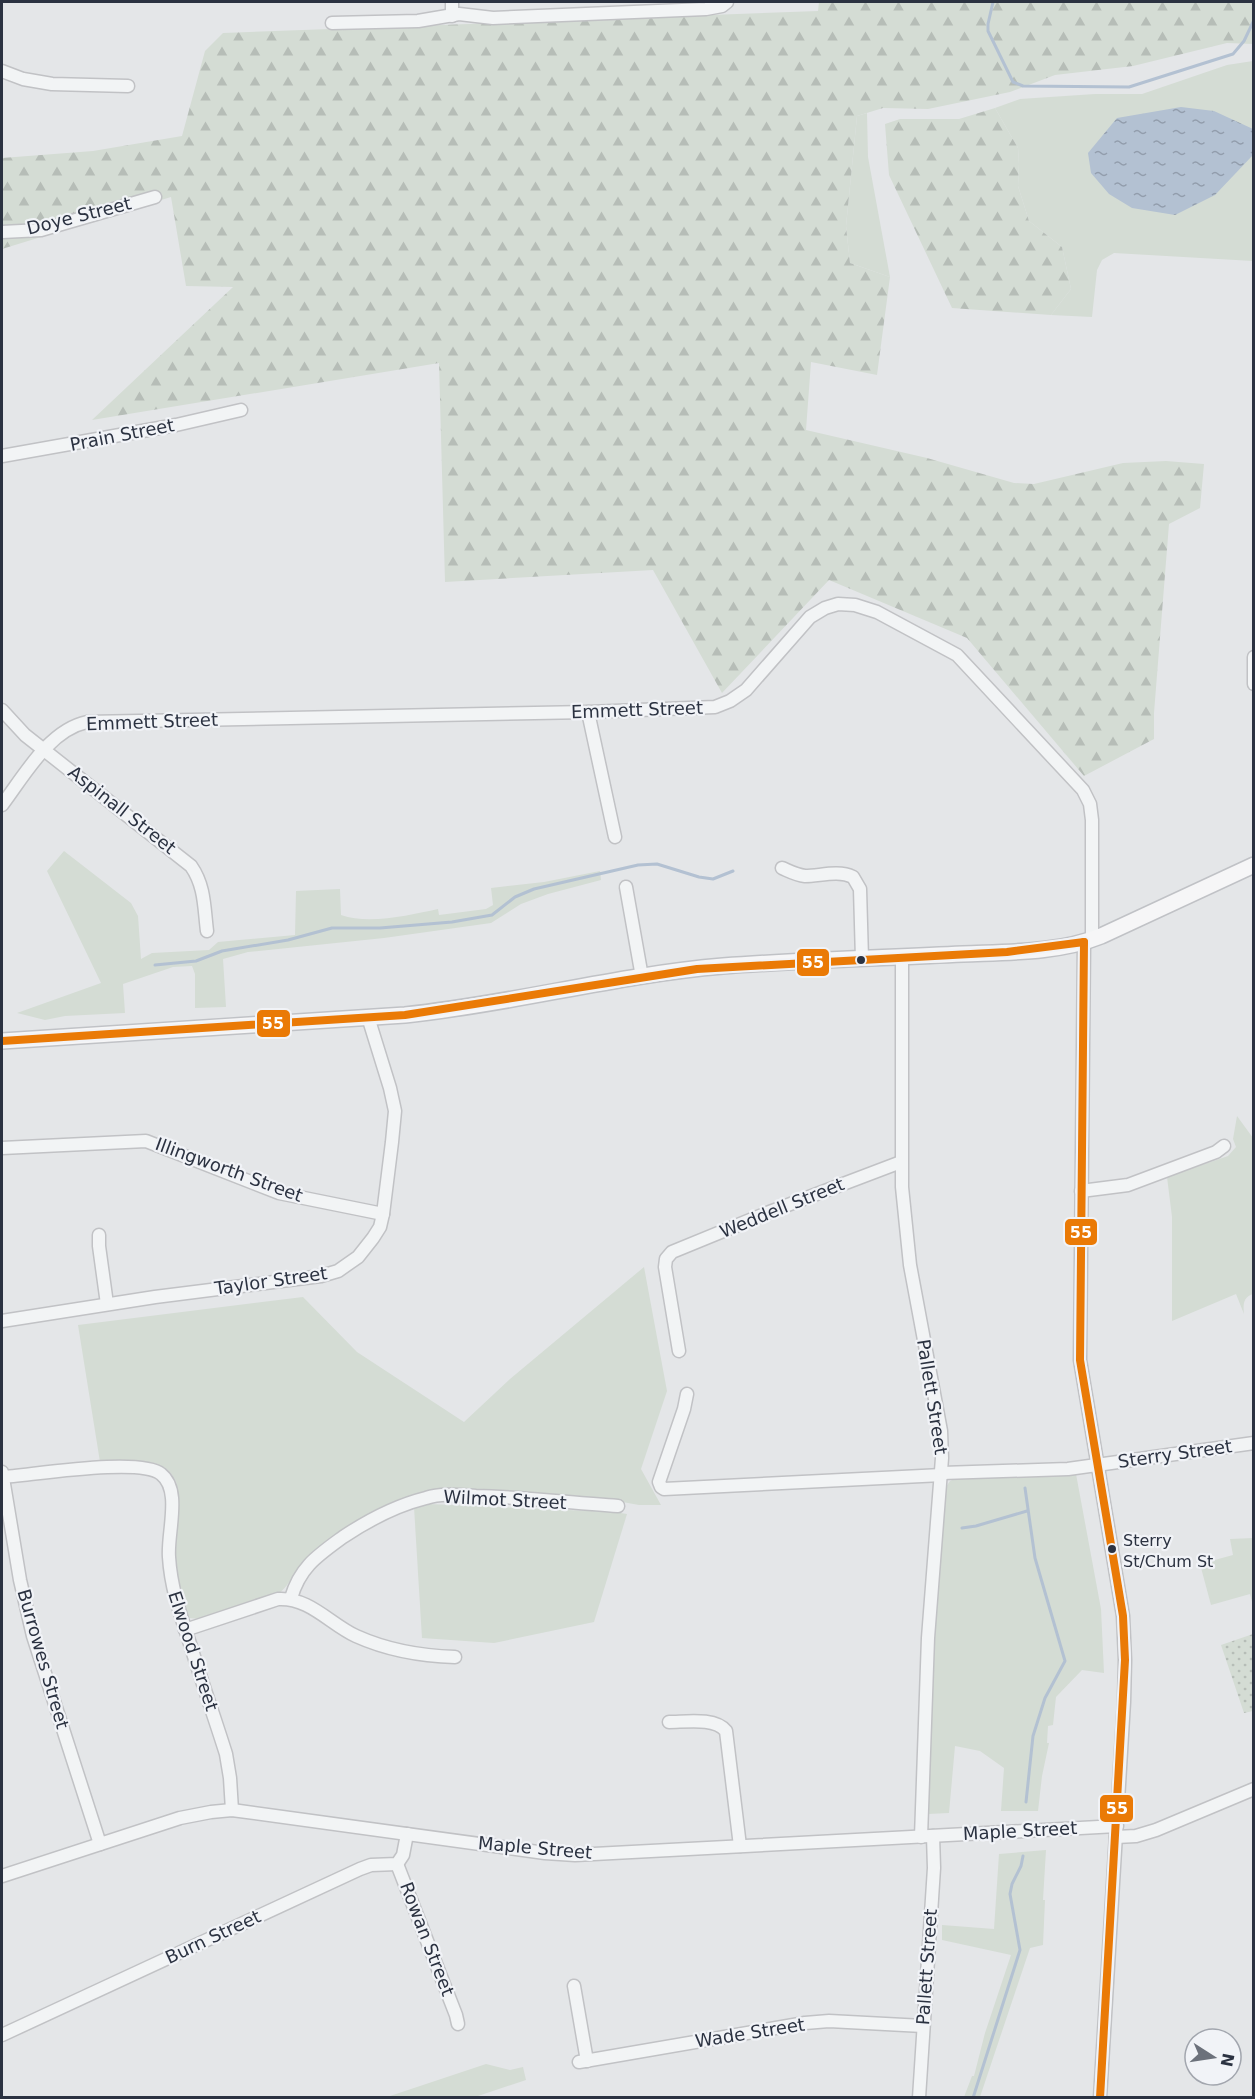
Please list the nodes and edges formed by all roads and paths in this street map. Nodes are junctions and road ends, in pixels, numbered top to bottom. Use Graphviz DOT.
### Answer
graph roads {
  1 [pos="452,2"];
  2 [pos="727,2"];
  3 [pos="469,9"];
  4 [pos="452,16"];
  5 [pos="332,23"];
  6 [pos="2,71"];
  7 [pos="128,86"];
  8 [pos="155,197"];
  9 [pos="2,232"];
  10 [pos="241,410"];
  11 [pos="2,456"];
  12 [pos="1254,657"];
  13 [pos="1254,684"];
  14 [pos="2,710"];
  15 [pos="588,712"];
  16 [pos="44,750"];
  17 [pos="2,805"];
  18 [pos="615,837"];
  19 [pos="1254,865"];
  20 [pos="782,868"];
  21 [pos="626,887"];
  22 [pos="207,931"];
  23 [pos="1088,941"];
  24 [pos="902,957"];
  25 [pos="862,959"];
  26 [pos="642,977"];
  27 [pos="368,1017"];
  28 [pos="2,1041"];
  29 [pos="1224,1146"];
  30 [pos="2,1148"];
  31 [pos="901,1162"];
  32 [pos="1081,1191"];
  33 [pos="383,1214"];
  34 [pos="99,1235"];
  35 [pos="107,1304"];
  36 [pos="2,1321"];
  37 [pos="679,1351"];
  38 [pos="687,1394"];
  39 [pos="1254,1443"];
  40 [pos="1097,1466"];
  41 [pos="2,1474"];
  42 [pos="942,1474"];
  43 [pos="618,1506"];
  44 [pos="291,1598"];
  45 [pos="185,1630"];
  46 [pos="455,1657"];
  47 [pos="669,1722"];
  48 [pos="1254,1789"];
  49 [pos="232,1810"];
  50 [pos="1116,1831"];
  51 [pos="407,1834"];
  52 [pos="927,1837"];
  53 [pos="100,1844"];
  54 [pos="740,1846"];
  55 [pos="398,1864"];
  56 [pos="2,1876"];
  57 [pos="574,1986"];
  58 [pos="461,2019"];
  59 [pos="923,2026"];
  60 [pos="2,2035"];
  61 [pos="919,2097"];
  62 [pos="1100,2097"];
  1 -- 4 [label="street"];
  2 -- 3 [label="street"];
  3 -- 4 [label="street"];
  4 -- 5 [label="street"];
  6 -- 7 [label="street"];
  8 -- 9 [label="street, Doye Street"];
  10 -- 11 [label="street, Prain Street"];
  12 -- 13 [label="street"];
  14 -- 16 [label="street, Aspinall Street"];
  15 -- 16 [label="street, Emmett Street"];
  15 -- 18 [label="street"];
  15 -- 23 [label="street, Emmett Street"];
  16 -- 17 [label="street, Emmett Street"];
  16 -- 22 [label="street, Aspinall Street"];
  19 -- 23 [label="main road"];
  20 -- 25 [label="street"];
  21 -- 26 [label="street"];
  23 -- 24 [label="main road"];
  23 -- 32 [label="street, Emmett Street"];
  24 -- 25 [label="main road"];
  24 -- 31 [label="street, Pallett Street"];
  25 -- 26 [label="main road"];
  26 -- 27 [label="main road"];
  27 -- 28 [label="main road"];
  27 -- 33 [label="street, Taylor Street"];
  29 -- 32 [label="street"];
  30 -- 33 [label="street, Illingworth Street"];
  31 -- 37 [label="street, Weddell Street"];
  31 -- 42 [label="street, Pallett Street"];
  32 -- 40 [label="street, Emmett Street"];
  33 -- 35 [label="street, Taylor Street"];
  34 -- 35 [label="street"];
  35 -- 36 [label="street, Taylor Street"];
  38 -- 42 [label="street"];
  39 -- 40 [label="street, Sterry Street"];
  40 -- 42 [label="street"];
  40 -- 50 [label="street, Emmett Street"];
  41 -- 45 [label="street, Elwood Street"];
  41 -- 53 [label="street, Burrowes Street"];
  42 -- 52 [label="street, Pallett Street"];
  43 -- 44 [label="street, Wilmot Street"];
  44 -- 45 [label="street"];
  44 -- 46 [label="street"];
  45 -- 49 [label="street, Elwood Street"];
  47 -- 54 [label="street"];
  48 -- 50 [label="street, Maple Street"];
  49 -- 51 [label="street, Maple Street"];
  49 -- 53 [label="street, Maple Street"];
  50 -- 52 [label="street, Maple Street"];
  50 -- 62 [label="street, Emmett Street"];
  51 -- 54 [label="street, Maple Street"];
  51 -- 55 [label="street"];
  52 -- 54 [label="street, Maple Street"];
  52 -- 59 [label="street, Pallett Street"];
  53 -- 56 [label="street, Maple Street"];
  55 -- 58 [label="street, Rowan Street"];
  55 -- 60 [label="street, Burn Street"];
  57 -- 59 [label="street, Wade Street"];
  59 -- 61 [label="street, Pallett Street"];
}
